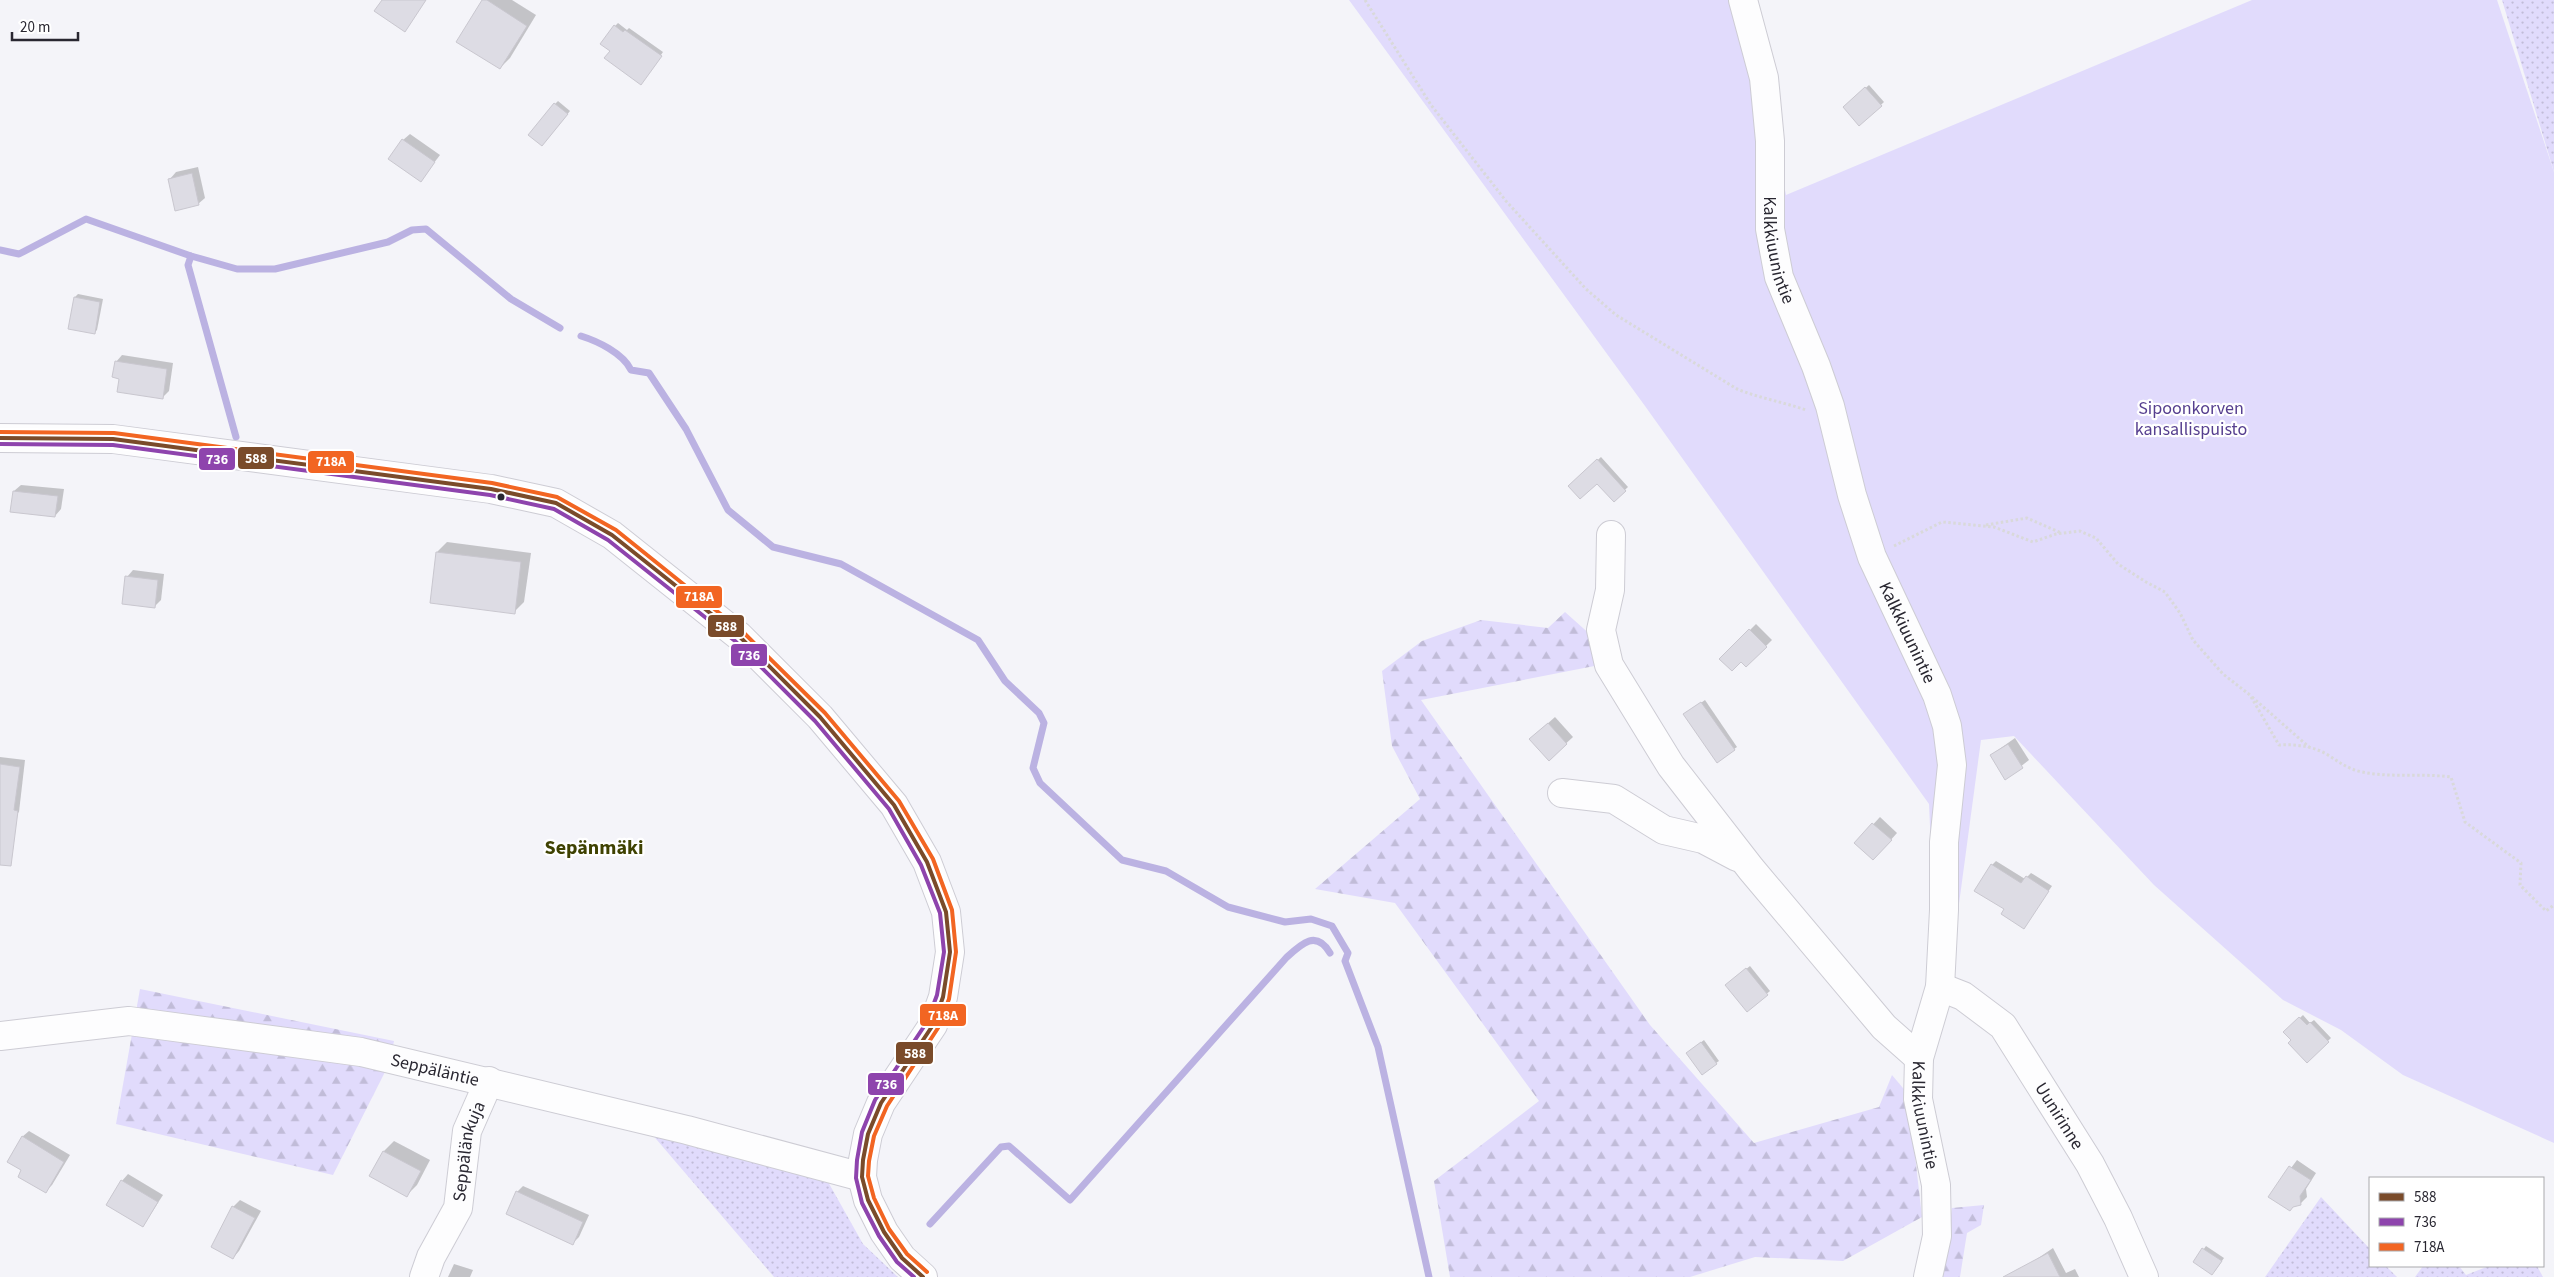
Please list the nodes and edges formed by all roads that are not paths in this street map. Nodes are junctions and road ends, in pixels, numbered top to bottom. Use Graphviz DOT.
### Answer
graph roads {
  1 [pos="1742,0"];
  2 [pos="0,438"];
  3 [pos="1610,535"];
  4 [pos="1562,793"];
  5 [pos="1751,869"];
  6 [pos="1940,987"];
  7 [pos="0,1036"];
  8 [pos="1919,1058"];
  9 [pos="489,1081"];
  10 [pos="862,1177"];
  11 [pos="424,1277"];
  12 [pos="923,1277"];
  13 [pos="1928,1277"];
  14 [pos="2144,1277"];
  1 -- 6 [label="street, Kalkkiuunintie"];
  2 -- 10 [label="street"];
  3 -- 5 [label="street"];
  4 -- 5 [label="street"];
  5 -- 8 [label="street"];
  6 -- 8 [label="street, Kalkkiuunintie"];
  6 -- 14 [label="street, Uunirinne"];
  7 -- 9 [label="street, Seppäläntie"];
  8 -- 13 [label="street, Kalkkiuunintie"];
  9 -- 10 [label="street, Seppäläntie"];
  9 -- 11 [label="street, Seppälänkuja"];
  10 -- 12 [label="street"];
}
